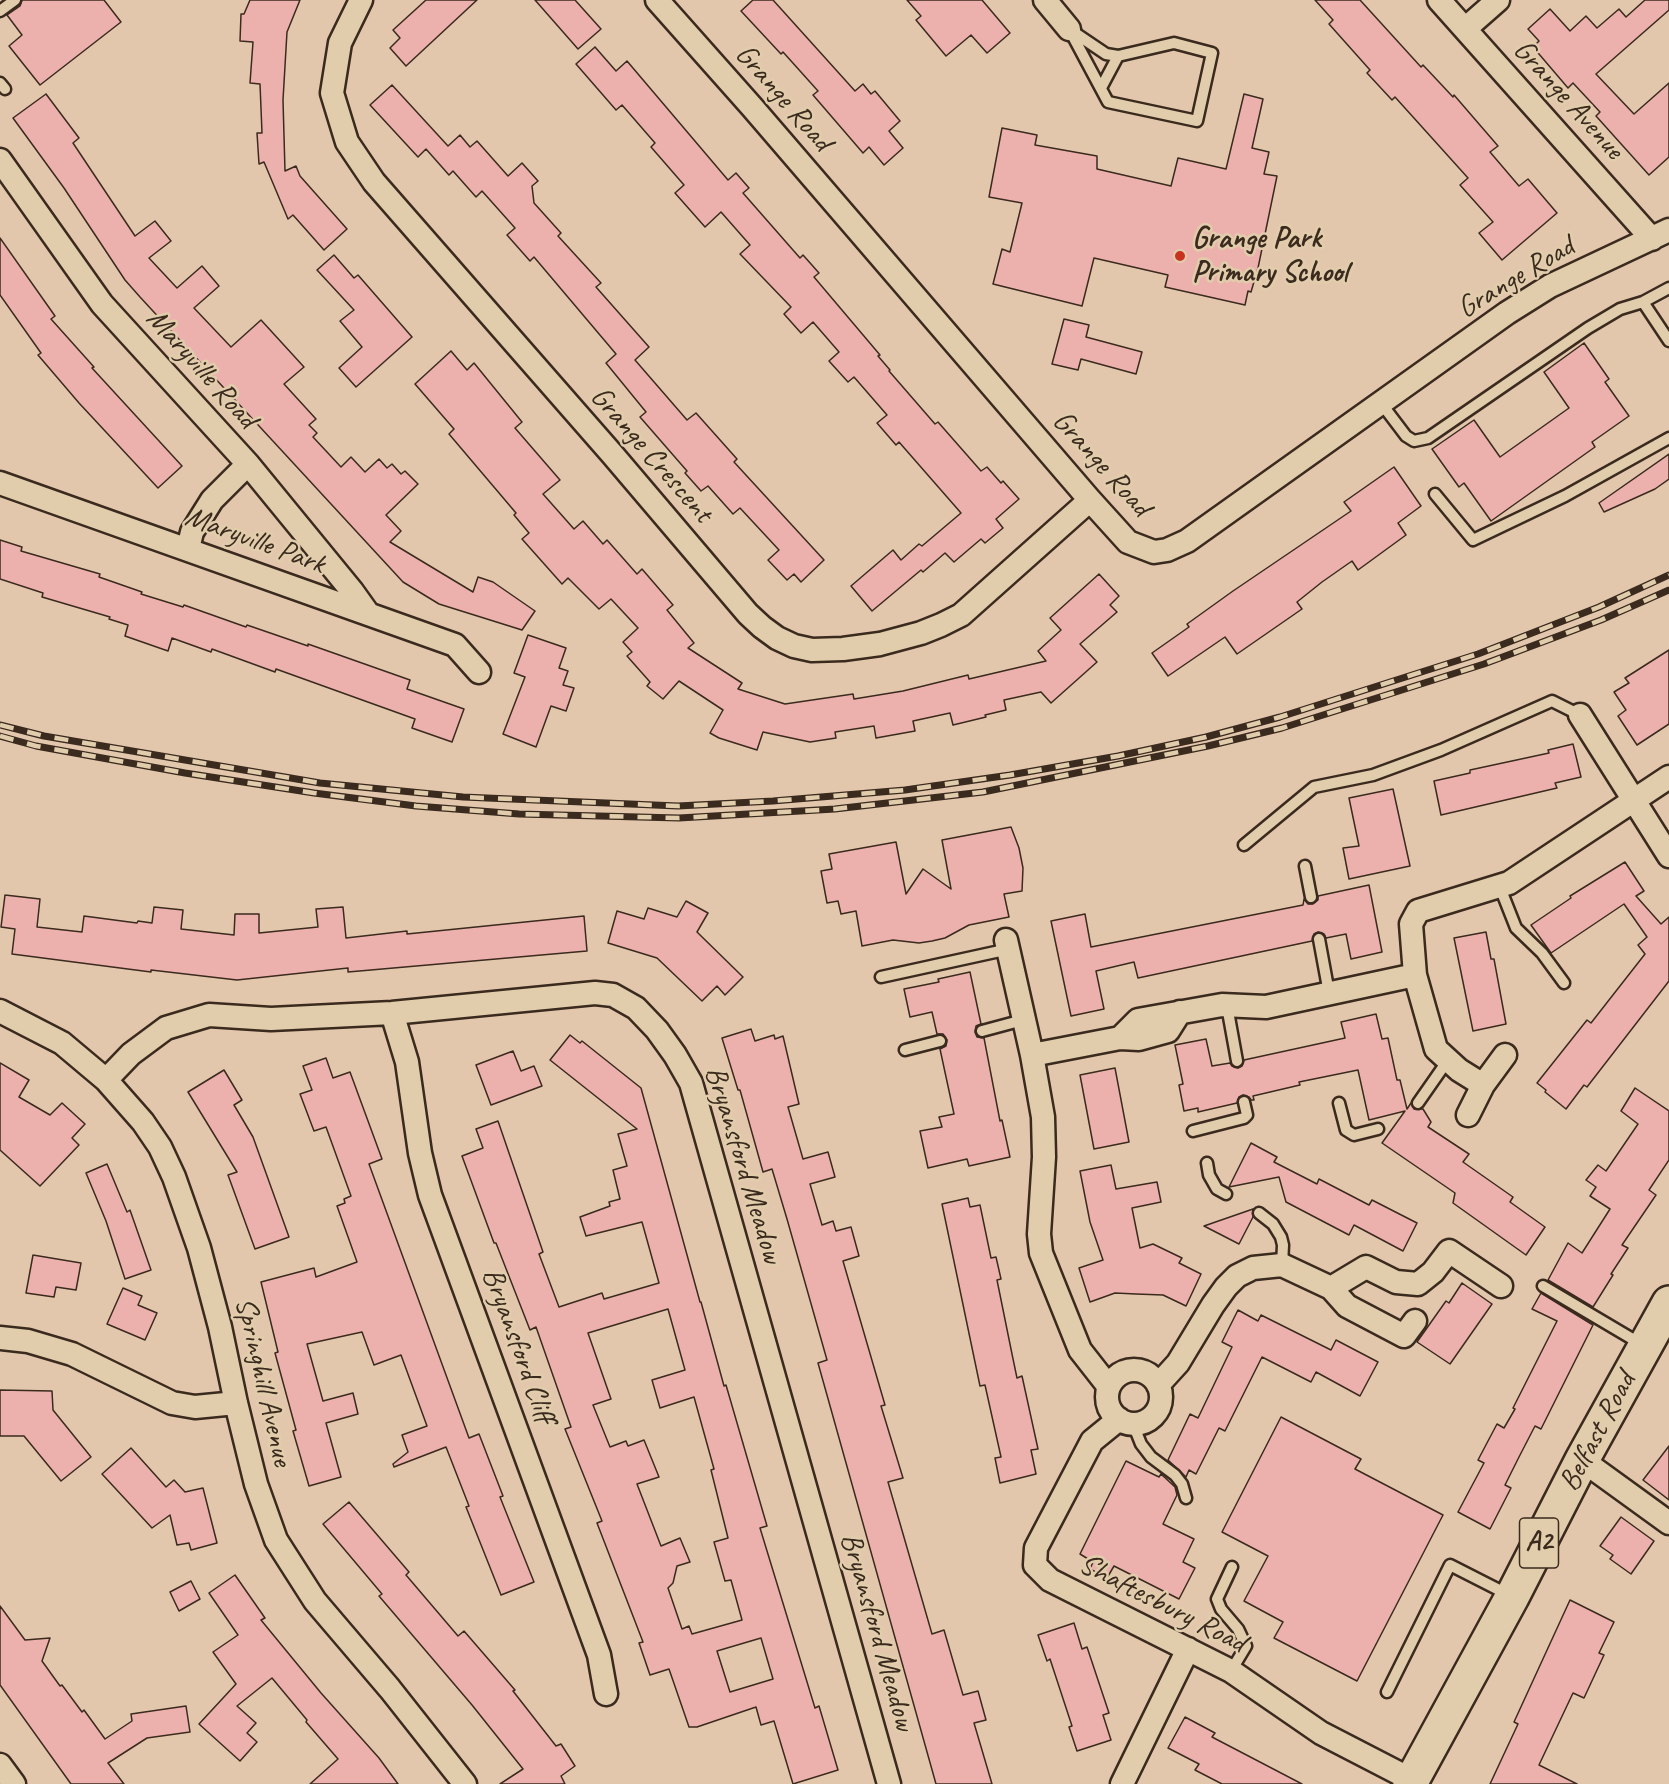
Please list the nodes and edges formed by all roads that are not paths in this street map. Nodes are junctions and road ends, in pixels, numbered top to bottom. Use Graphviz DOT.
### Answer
graph roads {
  1 [pos="15,0"];
  2 [pos="361,0"];
  3 [pos="657,0"];
  4 [pos="1045,0"];
  5 [pos="1439,0"];
  6 [pos="1498,0"];
  7 [pos="0,11"];
  8 [pos="1069,29"];
  9 [pos="1465,29"];
  10 [pos="1118,56"];
  11 [pos="1101,88"];
  12 [pos="0,159"];
  13 [pos="1660,235"];
  14 [pos="1669,288"];
  15 [pos="1643,303"];
  16 [pos="1669,341"];
  17 [pos="1381,403"];
  18 [pos="1669,438"];
  19 [pos="248,464"];
  20 [pos="0,483"];
  21 [pos="1435,494"];
  22 [pos="1090,500"];
  23 [pos="188,549"];
  24 [pos="367,612"];
  25 [pos="479,672"];
  26 [pos="1580,715"];
  27 [pos="1669,777"];
  28 [pos="1633,802"];
  29 [pos="1244,845"];
  30 [pos="1669,856"];
  31 [pos="1305,866"];
  32 [pos="1499,885"];
  33 [pos="1311,897"];
  34 [pos="1319,939"];
  35 [pos="1007,944"];
  36 [pos="1414,975"];
  37 [pos="881,977"];
  38 [pos="1564,983"];
  39 [pos="1329,993"];
  40 [pos="1227,1006"];
  41 [pos="0,1011"];
  42 [pos="392,1013"];
  43 [pos="1023,1020"];
  44 [pos="982,1031"];
  45 [pos="940,1041"];
  46 [pos="905,1050"];
  47 [pos="1032,1055"];
  48 [pos="1505,1055"];
  49 [pos="1448,1060"];
  50 [pos="1237,1061"];
  51 [pos="106,1080"];
  52 [pos="1483,1085"];
  53 [pos="1244,1102"];
  54 [pos="1340,1103"];
  55 [pos="1418,1103"];
  56 [pos="1468,1115"];
  57 [pos="1378,1129"];
  58 [pos="1193,1131"];
  59 [pos="1207,1163"];
  60 [pos="1226,1194"];
  61 [pos="1259,1213"];
  62 [pos="1282,1265"];
  63 [pos="1501,1286"];
  64 [pos="1543,1286"];
  65 [pos="1331,1287"];
  66 [pos="1669,1303"];
  67 [pos="1415,1321"];
  68 [pos="0,1338"];
  69 [pos="1644,1346"];
  70 [pos="1158,1385"];
  71 [pos="1109,1388"];
  72 [pos="236,1403"];
  73 [pos="1126,1421"];
  74 [pos="1582,1460"];
  75 [pos="1186,1497"];
  76 [pos="1669,1524"];
  77 [pos="1232,1567"];
  78 [pos="1512,1597"];
  79 [pos="1188,1649"];
  80 [pos="1231,1671"];
  81 [pos="1387,1692"];
  82 [pos="606,1694"];
  83 [pos="0,1765"];
  84 [pos="1411,1782"];
  85 [pos="14,1784"];
  86 [pos="465,1784"];
  87 [pos="889,1784"];
  88 [pos="1122,1784"];
  1 -- 7 [label="lane"];
  2 -- 22 [label="street, Grange Crescent"];
  3 -- 22 [label="street, Grange Road"];
  4 -- 8 [label="street"];
  5 -- 9 [label="street, Grange Avenue"];
  6 -- 9 [label="street"];
  8 -- 10 [label="lane"];
  8 -- 11 [label="lane"];
  9 -- 13 [label="street, Grange Avenue"];
  10 -- 11 [label="lane"];
  10 -- 11 [label="lane"];
  12 -- 19 [label="street, Maryville Road"];
  13 -- 17 [label="street, Grange Road"];
  14 -- 15 [label="lane"];
  15 -- 16 [label="lane"];
  15 -- 17 [label="lane"];
  17 -- 22 [label="street, Grange Road"];
  18 -- 21 [label="lane"];
  19 -- 23 [label="street"];
  19 -- 24 [label="street, Maryville Road"];
  20 -- 23 [label="street, Maryville Park"];
  23 -- 24 [label="street, Maryville Park"];
  24 -- 25 [label="street, Maryville Park"];
  26 -- 28 [label="street"];
  26 -- 29 [label="lane"];
  27 -- 28 [label="street"];
  28 -- 30 [label="street"];
  28 -- 32 [label="street"];
  31 -- 33 [label="lane"];
  32 -- 36 [label="street"];
  32 -- 38 [label="lane"];
  34 -- 39 [label="lane"];
  35 -- 37 [label="lane"];
  35 -- 43 [label="street"];
  36 -- 39 [label="street"];
  36 -- 49 [label="street"];
  39 -- 40 [label="street"];
  40 -- 47 [label="street"];
  40 -- 50 [label="lane"];
  41 -- 51 [label="street, Springhill Avenue"];
  42 -- 51 [label="street, Bryansford Meadow"];
  42 -- 82 [label="street, Bryansford Cliff"];
  42 -- 87 [label="street, Bryansford Meadow"];
  43 -- 44 [label="lane"];
  43 -- 47 [label="street"];
  45 -- 46 [label="lane"];
  47 -- 71 [label="street"];
  48 -- 52 [label="street"];
  49 -- 52 [label="street"];
  49 -- 55 [label="lane"];
  51 -- 72 [label="street, Springhill Avenue"];
  52 -- 56 [label="street"];
  53 -- 58 [label="lane"];
  54 -- 57 [label="lane"];
  59 -- 60 [label="lane"];
  61 -- 62 [label="lane"];
  62 -- 65 [label="street"];
  62 -- 70 [label="street"];
  63 -- 65 [label="street"];
  64 -- 69 [label="lane"];
  65 -- 67 [label="street"];
  66 -- 69 [label="main road, Belfast Road / A2"];
  68 -- 72 [label="street"];
  69 -- 74 [label="main road, Belfast Road / A2"];
  70 -- 71 [label="street"];
  70 -- 73 [label="street"];
  71 -- 73 [label="street"];
  72 -- 86 [label="street, Springhill Avenue"];
  73 -- 75 [label="lane"];
  73 -- 79 [label="street, Shaftesbury Road"];
  74 -- 76 [label="street"];
  74 -- 78 [label="main road, Belfast Road / A2"];
  77 -- 80 [label="lane"];
  78 -- 81 [label="lane"];
  78 -- 84 [label="main road, Belfast Road / A2"];
  79 -- 80 [label="street, Shaftesbury Road"];
  79 -- 88 [label="street"];
  80 -- 84 [label="street, Shaftesbury Road"];
  83 -- 85 [label="street"];
}
